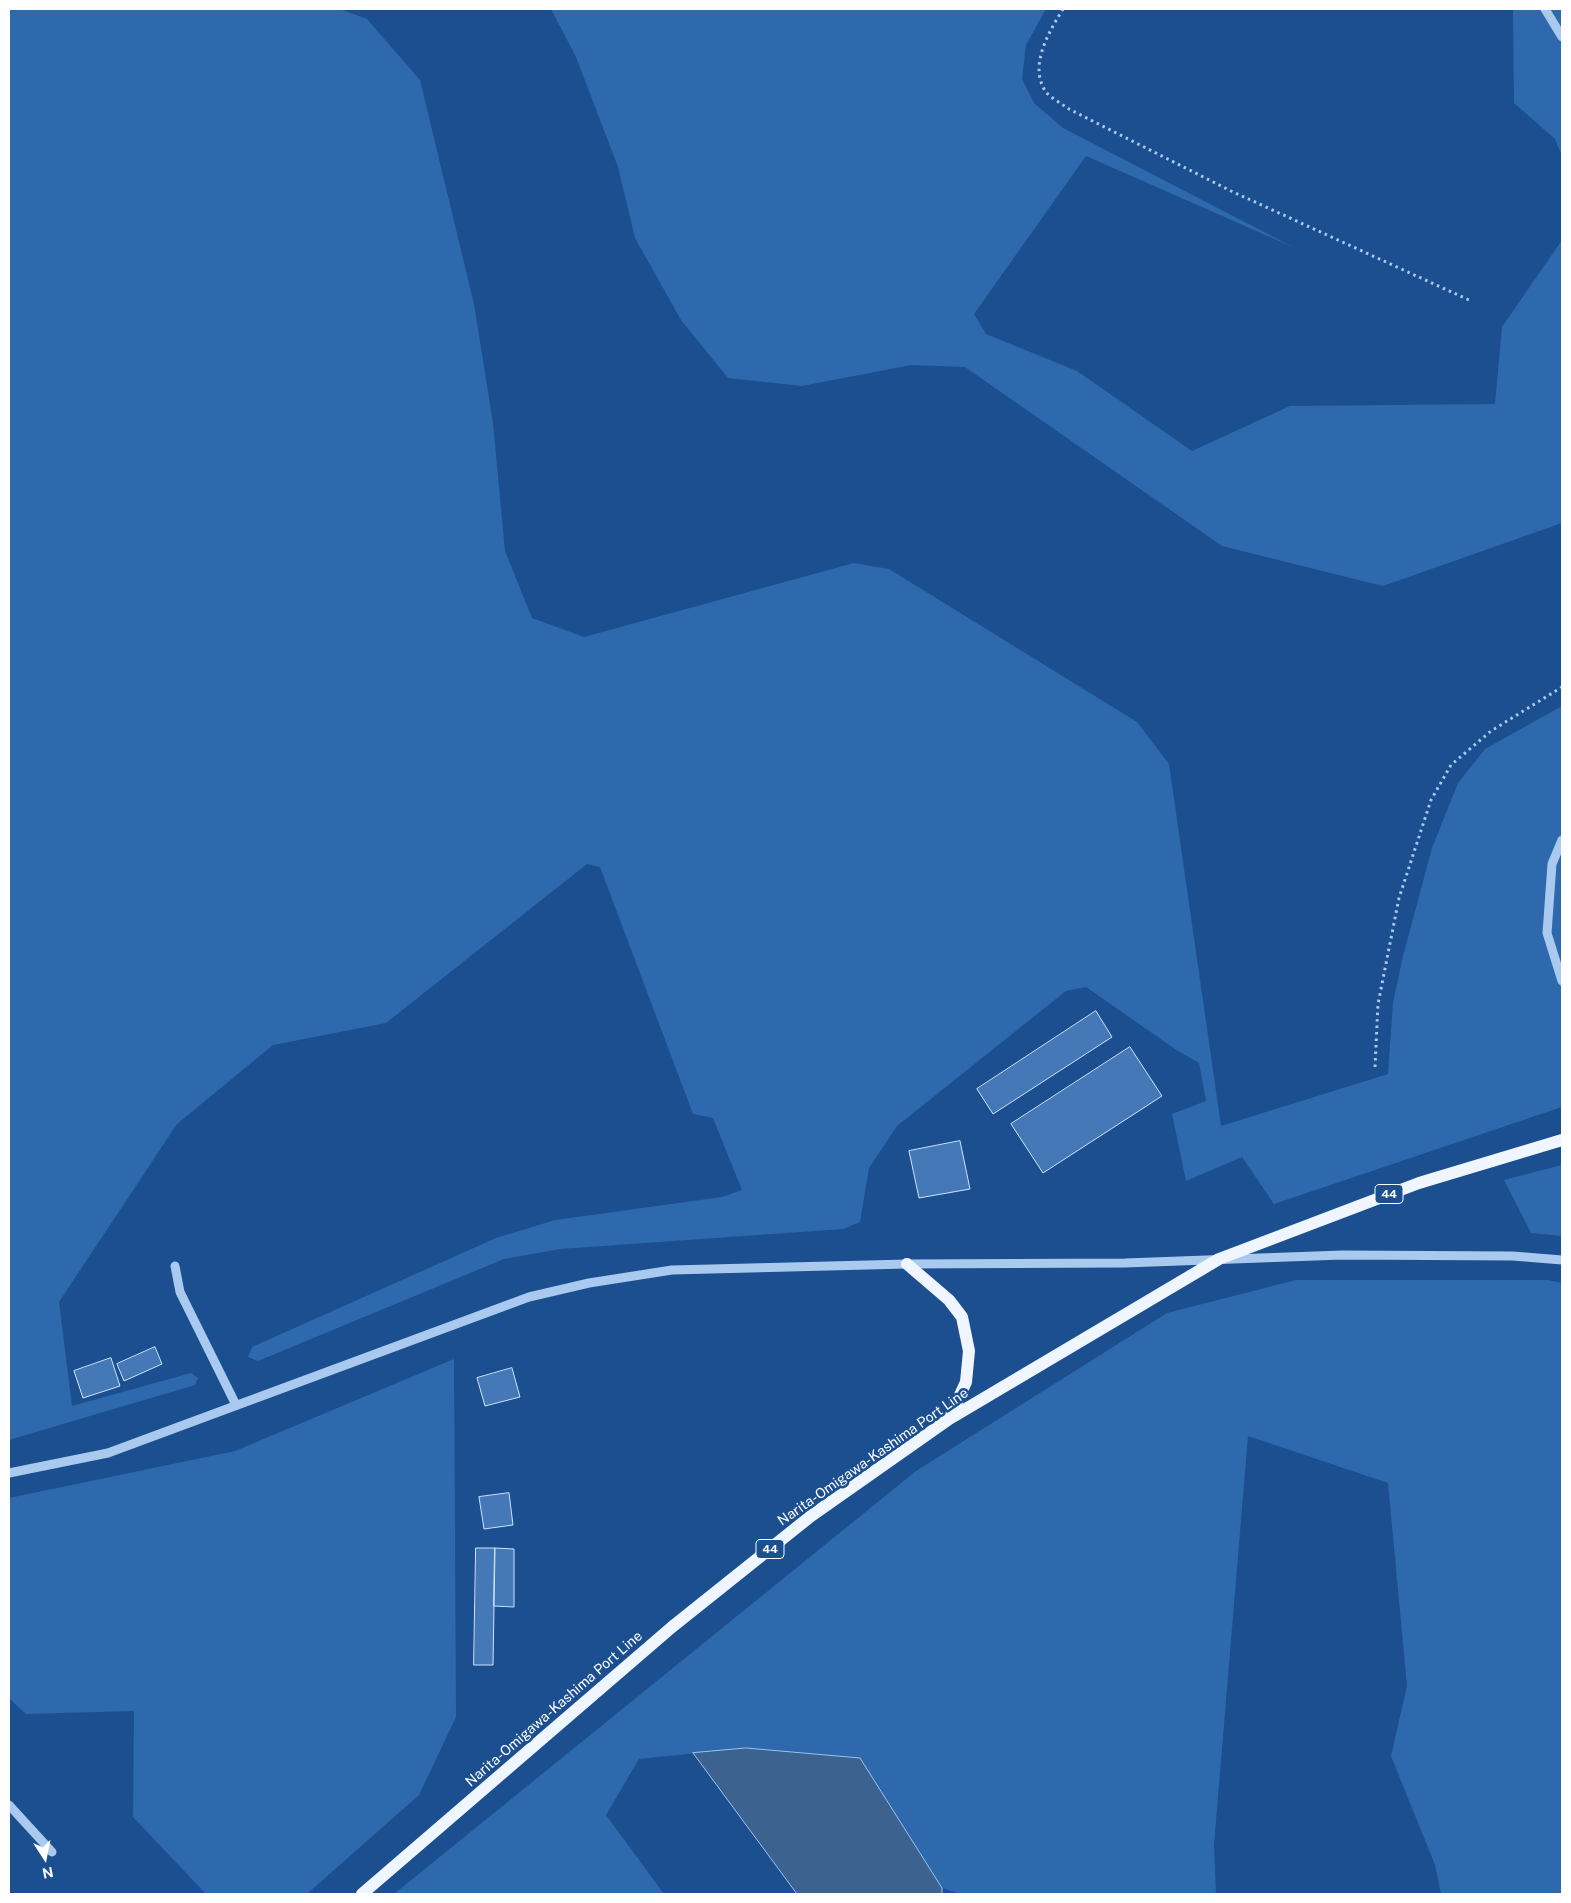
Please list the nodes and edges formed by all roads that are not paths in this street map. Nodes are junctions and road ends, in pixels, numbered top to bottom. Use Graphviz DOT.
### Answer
graph roads {
  1 [pos="1545,9"];
  2 [pos="1562,37"];
  3 [pos="1562,840"];
  4 [pos="1562,981"];
  5 [pos="1562,1140"];
  6 [pos="1219,1259"];
  7 [pos="1562,1260"];
  8 [pos="907,1264"];
  9 [pos="175,1266"];
  10 [pos="236,1405"];
  11 [pos="949,1419"];
  12 [pos="9,1473"];
  13 [pos="9,1805"];
  14 [pos="52,1852"];
  15 [pos="362,1894"];
  1 -- 2 [label="street"];
  3 -- 4 [label="street"];
  5 -- 6 [label="main road, Narita-Omigawa-Kashima Port Line / 44"];
  6 -- 7 [label="street"];
  6 -- 8 [label="street"];
  6 -- 11 [label="main road, Narita-Omigawa-Kashima Port Line / 44"];
  8 -- 10 [label="street"];
  8 -- 11 [label="main road"];
  9 -- 10 [label="street"];
  10 -- 12 [label="street"];
  11 -- 15 [label="main road, Narita-Omigawa-Kashima Port Line / 44"];
  13 -- 14 [label="street"];
}
